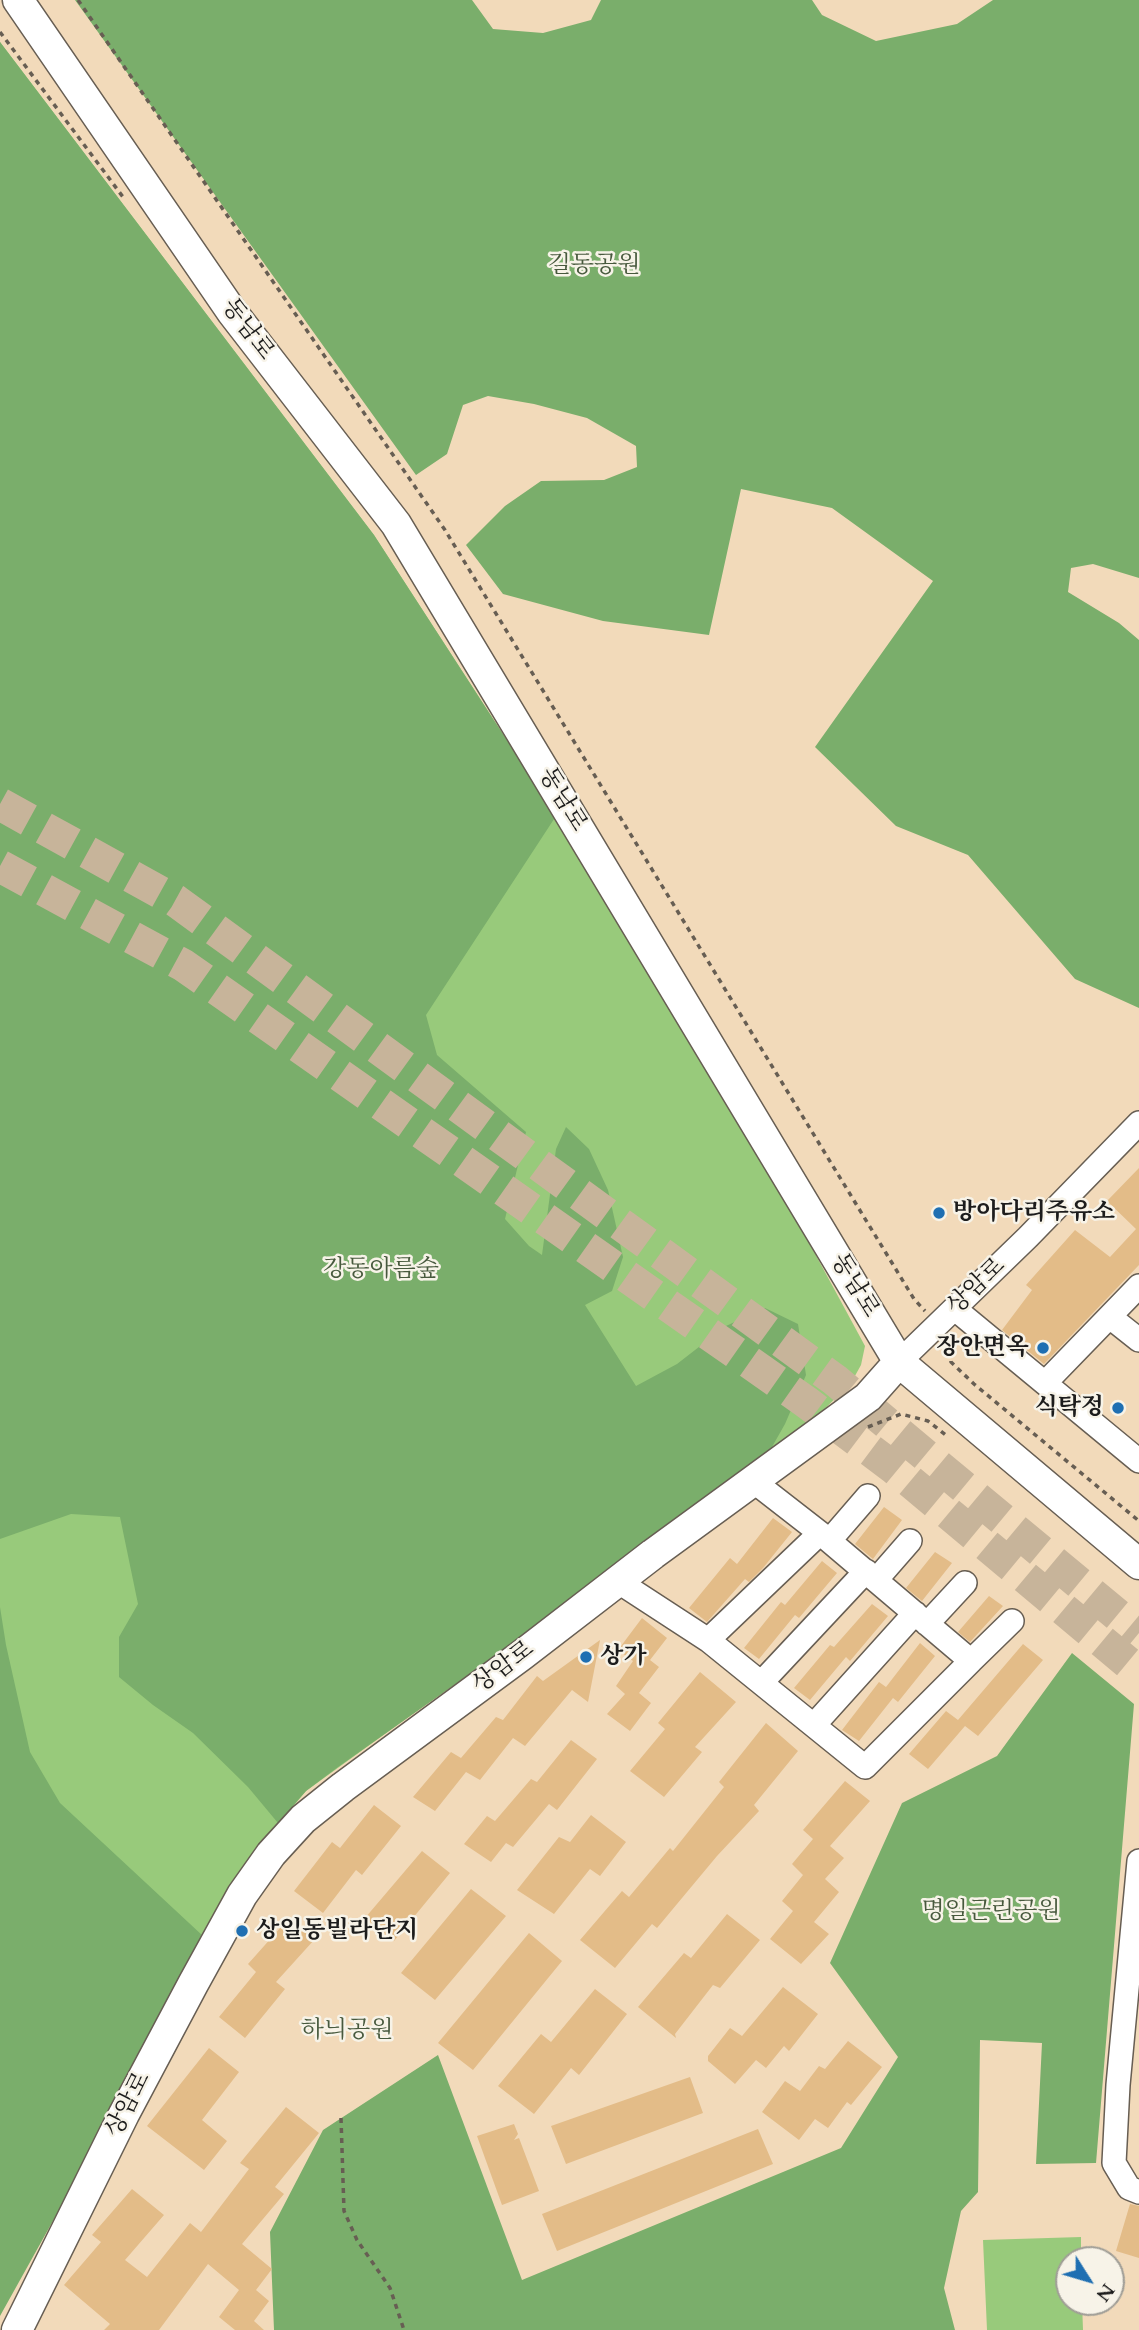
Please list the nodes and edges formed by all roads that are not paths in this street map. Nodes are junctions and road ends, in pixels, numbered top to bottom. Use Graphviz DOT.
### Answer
graph roads {
  1 [pos="18,0"];
  2 [pos="1139,1123"];
  3 [pos="1139,1286"];
  4 [pos="955,1309"];
  5 [pos="1110,1317"];
  6 [pos="1139,1340"];
  7 [pos="899,1362"];
  8 [pos="1045,1383"];
  9 [pos="1139,1461"];
  10 [pos="757,1484"];
  11 [pos="868,1496"];
  12 [pos="825,1537"];
  13 [pos="910,1541"];
  14 [pos="1139,1564"];
  15 [pos="871,1575"];
  16 [pos="619,1582"];
  17 [pos="965,1583"];
  18 [pos="921,1618"];
  19 [pos="1012,1621"];
  20 [pos="708,1640"];
  21 [pos="971,1661"];
  22 [pos="762,1682"];
  23 [pos="814,1725"];
  24 [pos="1139,1861"];
  25 [pos="1139,2192"];
  26 [pos="17,2330"];
  1 -- 7 [label="main road, 동남로"];
  2 -- 4 [label="street, 상암로"];
  3 -- 5 [label="street"];
  4 -- 7 [label="street, 상암로"];
  4 -- 8 [label="street"];
  5 -- 6 [label="street"];
  5 -- 8 [label="street"];
  7 -- 14 [label="main road, 동남로"];
  7 -- 16 [label="main road, 상암로"];
  8 -- 9 [label="street"];
  10 -- 12 [label="street"];
  11 -- 12 [label="street"];
  12 -- 15 [label="street"];
  12 -- 20 [label="street"];
  13 -- 15 [label="street"];
  15 -- 18 [label="street"];
  15 -- 22 [label="street"];
  16 -- 20 [label="street"];
  16 -- 26 [label="main road, 상암로"];
  17 -- 18 [label="street"];
  18 -- 21 [label="street"];
  18 -- 23 [label="street"];
  19 -- 21 [label="street"];
  20 -- 22 [label="street"];
  21 -- 23 [label="street"];
  22 -- 23 [label="street"];
  24 -- 25 [label="street"];
}
